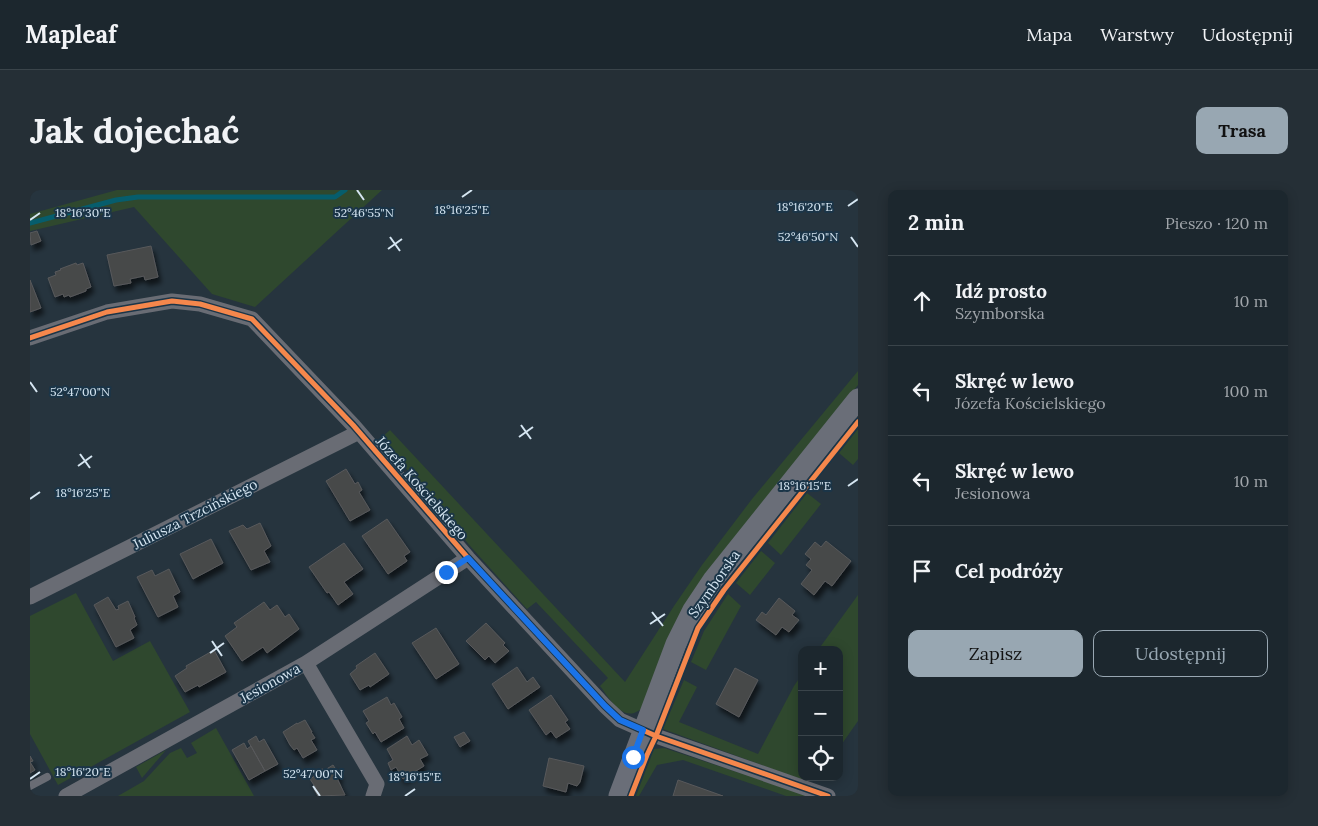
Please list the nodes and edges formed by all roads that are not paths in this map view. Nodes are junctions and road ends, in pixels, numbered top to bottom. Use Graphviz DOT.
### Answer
graph roads {
  1 [pos="30,338"];
  2 [pos="858,399"];
  3 [pos="359,432"];
  4 [pos="468,558"];
  5 [pos="30,597"];
  6 [pos="306,663"];
  7 [pos="643,730"];
  8 [pos="47,777"];
  9 [pos="30,786"];
  10 [pos="66,796"];
  11 [pos="373,796"];
  12 [pos="618,796"];
  13 [pos="828,796"];
  1 -- 3 [label="street, Józefa Kościelskiego"];
  2 -- 7 [label="street, Szymborska"];
  3 -- 4 [label="street, Józefa Kościelskiego"];
  3 -- 5 [label="street, Juliusza Trzcińskiego"];
  4 -- 6 [label="street, Jesionowa"];
  4 -- 7 [label="street, Józefa Kościelskiego"];
  6 -- 10 [label="street, Jesionowa"];
  6 -- 11 [label="street"];
  7 -- 12 [label="street, Szymborska"];
  7 -- 13 [label="street, Józefa Kościelskiego"];
  8 -- 9 [label="lane"];
}
